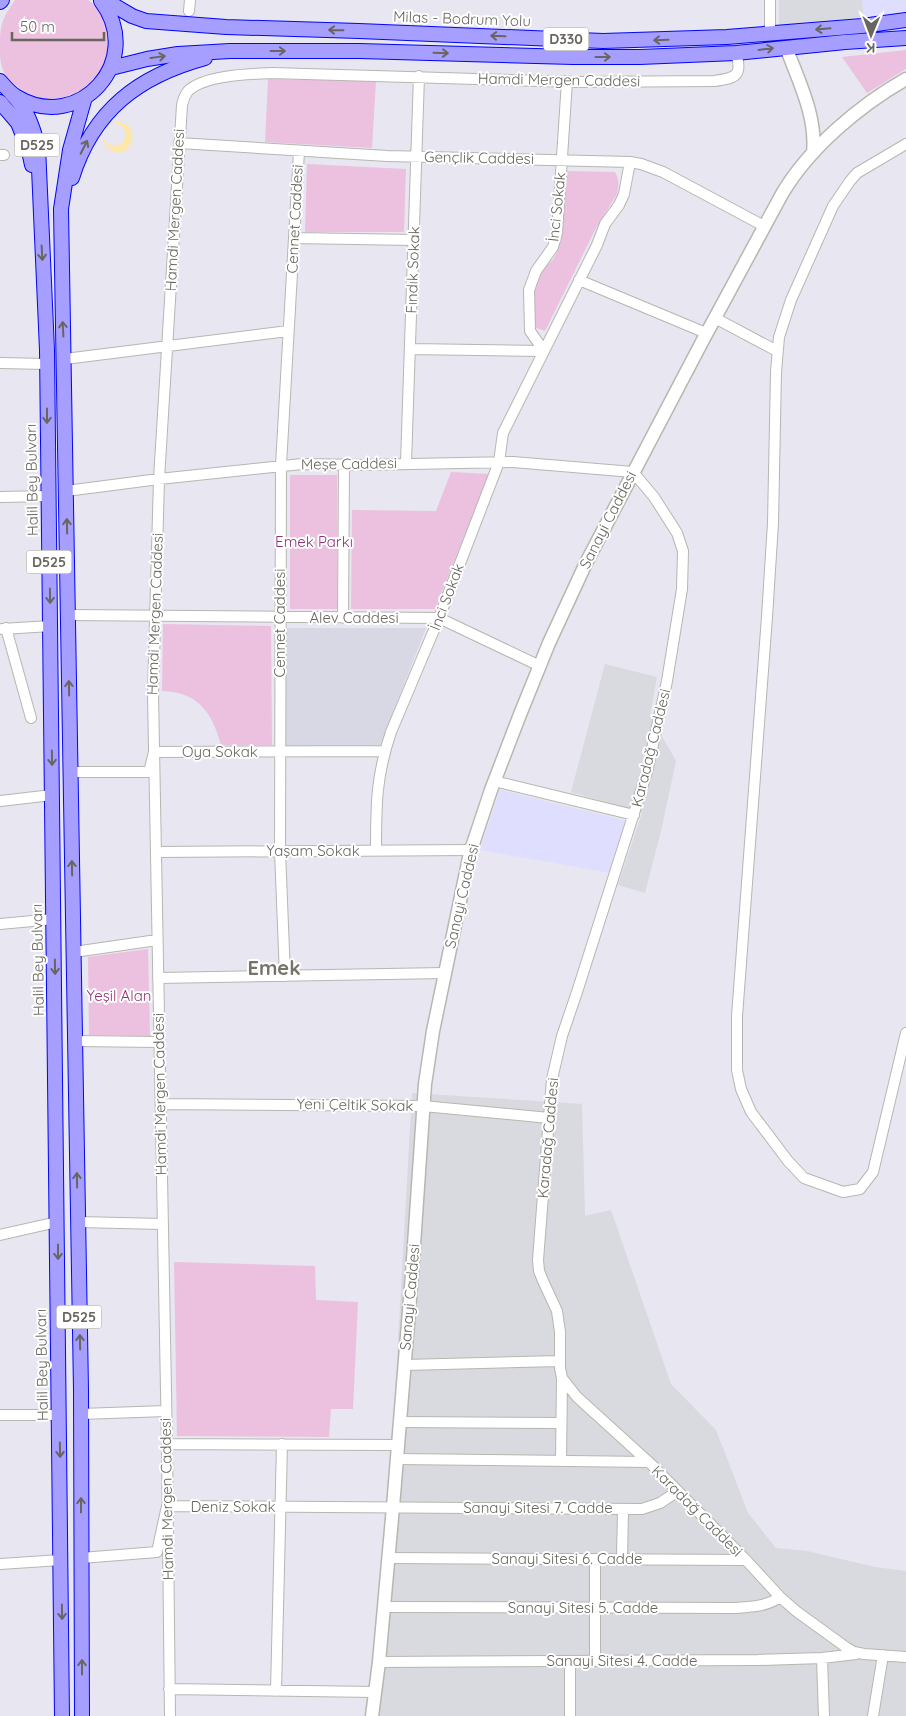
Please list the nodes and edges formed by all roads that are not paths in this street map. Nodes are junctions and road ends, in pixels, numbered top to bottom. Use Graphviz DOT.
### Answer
graph roads {
  1 [pos="101,0"];
  2 [pos="105,0"];
  3 [pos="770,0"];
  4 [pos="906,20"];
  5 [pos="770,34"];
  6 [pos="906,38"];
  7 [pos="786,47"];
  8 [pos="230,52"];
  9 [pos="736,53"];
  10 [pos="111,68"];
  11 [pos="419,76"];
  12 [pos="906,79"];
  13 [pos="0,81"];
  14 [pos="567,82"];
  15 [pos="11,93"];
  16 [pos="85,97"];
  17 [pos="0,102"];
  18 [pos="178,143"];
  19 [pos="906,144"];
  20 [pos="299,151"];
  21 [pos="813,153"];
  22 [pos="417,157"];
  23 [pos="562,160"];
  24 [pos="630,162"];
  25 [pos="39,204"];
  26 [pos="61,209"];
  27 [pos="764,226"];
  28 [pos="294,238"];
  29 [pos="414,240"];
  30 [pos="579,280"];
  31 [pos="715,318"];
  32 [pos="288,331"];
  33 [pos="706,333"];
  34 [pos="167,346"];
  35 [pos="410,349"];
  36 [pos="544,351"];
  37 [pos="777,351"];
  38 [pos="64,359"];
  39 [pos="0,363"];
  40 [pos="47,364"];
  41 [pos="499,462"];
  42 [pos="406,463"];
  43 [pos="344,464"];
  44 [pos="281,466"];
  45 [pos="633,472"];
  46 [pos="159,478"];
  47 [pos="66,491"];
  48 [pos="48,496"];
  49 [pos="0,497"];
  50 [pos="68,615"];
  51 [pos="155,616"];
  52 [pos="280,617"];
  53 [pos="343,618"];
  54 [pos="439,618"];
  55 [pos="51,626"];
  56 [pos="3,628"];
  57 [pos="540,666"];
  58 [pos="31,718"];
  59 [pos="384,751"];
  60 [pos="154,752"];
  61 [pos="280,752"];
  62 [pos="71,772"];
  63 [pos="494,781"];
  64 [pos="52,795"];
  65 [pos="0,801"];
  66 [pos="634,815"];
  67 [pos="376,850"];
  68 [pos="471,850"];
  69 [pos="280,851"];
  70 [pos="156,852"];
  71 [pos="54,919"];
  72 [pos="0,924"];
  73 [pos="157,940"];
  74 [pos="74,952"];
  75 [pos="444,973"];
  76 [pos="285,976"];
  77 [pos="158,978"];
  78 [pos="906,1033"];
  79 [pos="75,1041"];
  80 [pos="159,1042"];
  81 [pos="161,1104"];
  82 [pos="423,1106"];
  83 [pos="548,1118"];
  84 [pos="57,1222"];
  85 [pos="78,1222"];
  86 [pos="163,1224"];
  87 [pos="0,1235"];
  88 [pos="560,1361"];
  89 [pos="405,1365"];
  90 [pos="562,1378"];
  91 [pos="166,1411"];
  92 [pos="81,1414"];
  93 [pos="0,1415"];
  94 [pos="59,1415"];
  95 [pos="400,1422"];
  96 [pos="561,1423"];
  97 [pos="167,1444"];
  98 [pos="282,1444"];
  99 [pos="398,1445"];
  100 [pos="397,1459"];
  101 [pos="561,1461"];
  102 [pos="649,1462"];
  103 [pos="678,1491"];
  104 [pos="167,1506"];
  105 [pos="280,1507"];
  106 [pos="393,1507"];
  107 [pos="623,1509"];
  108 [pos="81,1558"];
  109 [pos="388,1558"];
  110 [pos="595,1559"];
  111 [pos="622,1559"];
  112 [pos="61,1560"];
  113 [pos="746,1560"];
  114 [pos="0,1564"];
  115 [pos="780,1597"];
  116 [pos="384,1607"];
  117 [pos="595,1608"];
  118 [pos="864,1654"];
  119 [pos="883,1655"];
  120 [pos="906,1657"];
  121 [pos="822,1658"];
  122 [pos="570,1661"];
  123 [pos="595,1661"];
  124 [pos="379,1662"];
  125 [pos="169,1689"];
  126 [pos="276,1691"];
  127 [pos="375,1692"];
  128 [pos="62,1716"];
  129 [pos="82,1716"];
  130 [pos="170,1716"];
  131 [pos="372,1716"];
  132 [pos="570,1716"];
  133 [pos="824,1716"];
  134 [pos="873,1716"];
  1 -- 10 [label="highway"];
  5 -- 2 [label="highway, Milas - Bodrum Yolu / D330, one-way"];
  3 -- 5 [label="street"];
  4 -- 5 [label="highway, Milas - Bodrum Yolu / D330, one-way"];
  6 -- 7 [label="highway, D330"];
  9 -- 7 [label="highway, D330, one-way"];
  7 -- 21 [label="street"];
  8 -- 9 [label="highway, D330, one-way"];
  10 -- 8 [label="highway, one-way"];
  26 -- 8 [label="highway, one-way"];
  9 -- 14 [label="street, Hamdi Mergen Caddesi"];
  10 -- 16 [label="highway"];
  11 -- 14 [label="street, Hamdi Mergen Caddesi"];
  11 -- 18 [label="street, Hamdi Mergen Caddesi"];
  11 -- 22 [label="street, Fındık Sokak"];
  12 -- 21 [label="street, Sanayi Caddesi"];
  13 -- 15 [label="highway"];
  14 -- 23 [label="street, İnci Sokak"];
  15 -- 16 [label="highway"];
  15 -- 25 [label="highway, D525"];
  16 -- 26 [label="highway, D525"];
  17 -- 25 [label="highway"];
  18 -- 20 [label="street, Gençlik Caddesi"];
  18 -- 34 [label="street, Hamdi Mergen Caddesi"];
  19 -- 37 [label="street"];
  20 -- 22 [label="street, Gençlik Caddesi"];
  20 -- 28 [label="street, Cennet Caddesi"];
  21 -- 27 [label="street, Sanayi Caddesi"];
  22 -- 23 [label="street, Gençlik Caddesi"];
  22 -- 29 [label="street, Fındık Sokak"];
  23 -- 24 [label="street, Gençlik Caddesi"];
  23 -- 36 [label="street, İnci Sokak"];
  24 -- 27 [label="street, Gençlik Caddesi"];
  24 -- 30 [label="street, İnci Sokak"];
  25 -- 40 [label="highway, Halil Bey Bulvarı / D525, one-way"];
  38 -- 26 [label="highway, D525, one-way"];
  27 -- 31 [label="street, Sanayi Caddesi"];
  28 -- 29 [label="street"];
  28 -- 32 [label="street, Cennet Caddesi"];
  29 -- 35 [label="street, Fındık Sokak"];
  30 -- 33 [label="street"];
  30 -- 36 [label="street, İnci Sokak"];
  31 -- 33 [label="street, Sanayi Caddesi"];
  31 -- 37 [label="street"];
  32 -- 34 [label="street"];
  32 -- 44 [label="street, Cennet Caddesi"];
  33 -- 45 [label="street, Sanayi Caddesi"];
  34 -- 38 [label="street"];
  34 -- 46 [label="street, Hamdi Mergen Caddesi"];
  35 -- 36 [label="street"];
  35 -- 42 [label="street, Fındık Sokak"];
  36 -- 41 [label="street, İnci Sokak"];
  37 -- 78 [label="street"];
  38 -- 47 [label="highway, D525"];
  39 -- 40 [label="street"];
  40 -- 48 [label="highway, Halil Bey Bulvarı / D525, one-way"];
  41 -- 42 [label="street, Meşe Caddesi"];
  41 -- 45 [label="street, Meşe Caddesi"];
  41 -- 54 [label="street, İnci Sokak"];
  42 -- 43 [label="street, Meşe Caddesi"];
  43 -- 44 [label="street, Meşe Caddesi"];
  43 -- 53 [label="street"];
  44 -- 46 [label="street, Meşe Caddesi"];
  44 -- 52 [label="street, Cennet Caddesi"];
  45 -- 57 [label="street, Sanayi Caddesi"];
  45 -- 66 [label="street, Karadağ Caddesi"];
  46 -- 47 [label="street, Meşe Caddesi"];
  46 -- 51 [label="street, Hamdi Mergen Caddesi"];
  50 -- 47 [label="highway, D525, one-way"];
  48 -- 49 [label="street"];
  48 -- 55 [label="highway, Halil Bey Bulvarı / D525, one-way"];
  50 -- 51 [label="street, Alev Caddesi"];
  62 -- 50 [label="highway, D525, one-way"];
  51 -- 52 [label="street, Alev Caddesi"];
  51 -- 60 [label="street, Hamdi Mergen Caddesi"];
  52 -- 53 [label="street, Alev Caddesi"];
  52 -- 61 [label="street, Cennet Caddesi"];
  53 -- 54 [label="street, Alev Caddesi"];
  54 -- 57 [label="street, Alev Caddesi"];
  54 -- 59 [label="street, İnci Sokak"];
  55 -- 56 [label="street"];
  55 -- 64 [label="highway, Halil Bey Bulvarı / D525, one-way"];
  56 -- 58 [label="street"];
  57 -- 63 [label="street, Sanayi Caddesi"];
  59 -- 61 [label="street, Oya Sokak"];
  59 -- 67 [label="street, İnci Sokak"];
  60 -- 61 [label="street, Oya Sokak"];
  60 -- 62 [label="street"];
  60 -- 70 [label="street, Hamdi Mergen Caddesi"];
  61 -- 69 [label="street, Cennet Caddesi"];
  74 -- 62 [label="highway, D525, one-way"];
  63 -- 66 [label="street"];
  63 -- 68 [label="street, Sanayi Caddesi"];
  64 -- 65 [label="street"];
  64 -- 71 [label="highway, Halil Bey Bulvarı / D525"];
  66 -- 83 [label="street, Karadağ Caddesi"];
  67 -- 68 [label="street, Yaşam Sokak"];
  67 -- 69 [label="street, Yaşam Sokak"];
  68 -- 75 [label="street, Sanayi Caddesi"];
  69 -- 70 [label="street, Yaşam Sokak"];
  69 -- 76 [label="street, Cennet Caddesi"];
  70 -- 73 [label="street, Hamdi Mergen Caddesi"];
  71 -- 72 [label="street"];
  71 -- 84 [label="highway, Halil Bey Bulvarı / D525, one-way"];
  73 -- 74 [label="street"];
  73 -- 77 [label="street, Hamdi Mergen Caddesi"];
  74 -- 79 [label="highway, D525"];
  75 -- 76 [label="street"];
  75 -- 82 [label="street, Sanayi Caddesi"];
  76 -- 77 [label="street"];
  77 -- 80 [label="street, Hamdi Mergen Caddesi"];
  79 -- 80 [label="street"];
  85 -- 79 [label="highway, D525, one-way"];
  80 -- 81 [label="street, Hamdi Mergen Caddesi"];
  81 -- 82 [label="street, Yeni Çeltik Sokak"];
  81 -- 86 [label="street, Hamdi Mergen Caddesi"];
  82 -- 83 [label="street, Yeni Çeltik Sokak"];
  82 -- 89 [label="street, Sanayi Caddesi"];
  83 -- 88 [label="street, Karadağ Caddesi"];
  84 -- 87 [label="street"];
  84 -- 94 [label="highway, Halil Bey Bulvarı / D525, one-way"];
  85 -- 86 [label="street"];
  92 -- 85 [label="highway, D525, one-way"];
  86 -- 91 [label="street, Hamdi Mergen Caddesi"];
  88 -- 89 [label="street"];
  88 -- 90 [label="street, Karadağ Caddesi"];
  89 -- 95 [label="street, Sanayi Caddesi"];
  90 -- 96 [label="street"];
  90 -- 102 [label="street, Karadağ Caddesi"];
  91 -- 92 [label="street"];
  91 -- 97 [label="street, Hamdi Mergen Caddesi"];
  108 -- 92 [label="highway, D525, one-way"];
  93 -- 94 [label="street"];
  94 -- 112 [label="highway, Halil Bey Bulvarı / D525, one-way"];
  95 -- 96 [label="street"];
  95 -- 99 [label="street, Sanayi Caddesi"];
  96 -- 101 [label="street"];
  97 -- 98 [label="street"];
  97 -- 104 [label="street, Hamdi Mergen Caddesi"];
  98 -- 99 [label="street"];
  98 -- 105 [label="street"];
  99 -- 100 [label="street, Sanayi Caddesi"];
  100 -- 101 [label="street"];
  100 -- 106 [label="street, Sanayi Caddesi"];
  101 -- 102 [label="street"];
  102 -- 103 [label="street, Karadağ Caddesi"];
  103 -- 107 [label="street, Sanayi Sitesi 7. Cadde"];
  103 -- 113 [label="street, Karadağ Caddesi"];
  104 -- 105 [label="street, Deniz Sokak"];
  104 -- 108 [label="street"];
  104 -- 125 [label="street, Hamdi Mergen Caddesi"];
  105 -- 106 [label="street, Deniz Sokak"];
  105 -- 126 [label="street"];
  106 -- 107 [label="street, Sanayi Sitesi 7. Cadde"];
  106 -- 109 [label="street, Sanayi Caddesi"];
  107 -- 111 [label="street"];
  129 -- 108 [label="highway, D525, one-way"];
  109 -- 110 [label="street, Sanayi Sitesi 6. Cadde"];
  109 -- 116 [label="street, Sanayi Caddesi"];
  110 -- 111 [label="street, Sanayi Sitesi 6. Cadde"];
  110 -- 117 [label="street"];
  111 -- 113 [label="street, Sanayi Sitesi 6. Cadde"];
  112 -- 114 [label="street"];
  112 -- 128 [label="highway, Halil Bey Bulvarı / D525, one-way"];
  113 -- 115 [label="street, Karadağ Caddesi"];
  115 -- 117 [label="street, Sanayi Sitesi 5. Cadde"];
  115 -- 118 [label="street, Karadağ Caddesi"];
  116 -- 117 [label="street, Sanayi Sitesi 5. Cadde"];
  116 -- 124 [label="street, Sanayi Caddesi"];
  117 -- 123 [label="street"];
  118 -- 119 [label="street, Karadağ Caddesi"];
  118 -- 121 [label="street, Sanayi Sitesi 4. Cadde"];
  119 -- 120 [label="street, Karadağ Caddesi"];
  119 -- 134 [label="street"];
  121 -- 123 [label="street, Sanayi Sitesi 4. Cadde"];
  121 -- 133 [label="street"];
  122 -- 123 [label="street, Sanayi Sitesi 4. Cadde"];
  122 -- 124 [label="street, Sanayi Sitesi 4. Cadde"];
  122 -- 132 [label="street"];
  124 -- 127 [label="street, Sanayi Caddesi"];
  125 -- 126 [label="street"];
  125 -- 130 [label="street, Hamdi Mergen Caddesi"];
  126 -- 127 [label="street"];
  127 -- 131 [label="street, Sanayi Caddesi"];
}
